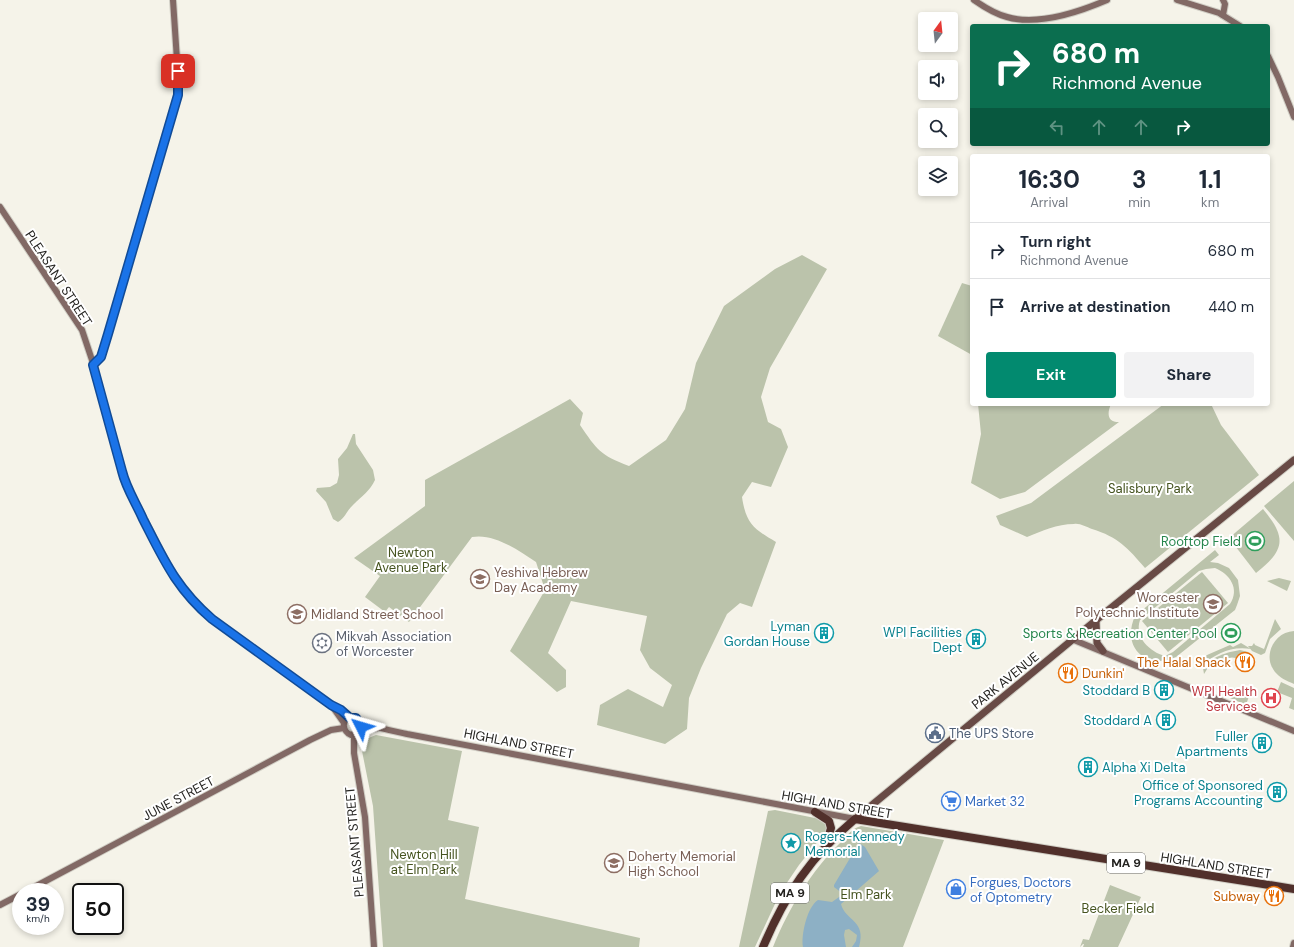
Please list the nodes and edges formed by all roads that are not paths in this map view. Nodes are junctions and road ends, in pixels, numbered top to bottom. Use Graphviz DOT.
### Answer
graph roads {
  1 [pos="173,0"];
  2 [pos="974,0"];
  3 [pos="1107,0"];
  4 [pos="1177,0"];
  5 [pos="1223,0"];
  6 [pos="1223,14"];
  7 [pos="1237,24"];
  8 [pos="1270,60"];
  9 [pos="1294,117"];
  10 [pos="0,207"];
  11 [pos="93,365"];
  12 [pos="1294,460"];
  13 [pos="1096,621"];
  14 [pos="1074,640"];
  15 [pos="1103,651"];
  16 [pos="331,705"];
  17 [pos="350,718"];
  18 [pos="359,720"];
  19 [pos="344,725"];
  20 [pos="378,728"];
  21 [pos="360,731"];
  22 [pos="1294,731"];
  23 [pos="354,735"];
  24 [pos="815,812"];
  25 [pos="855,820"];
  26 [pos="826,845"];
  27 [pos="42,883"];
  28 [pos="1294,889"];
  29 [pos="12,899"];
  30 [pos="0,905"];
  31 [pos="1294,943"];
  32 [pos="374,947"];
  33 [pos="763,947"];
  34 [pos="1293,947"];
  1 -- 11 [label="main road"];
  2 -- 3 [label="main road"];
  4 -- 6 [label="main road"];
  5 -- 6 [label="main road"];
  6 -- 7 [label="main road"];
  8 -- 9 [label="main road"];
  10 -- 11 [label="main road, PLEASANT STREET"];
  11 -- 16 [label="main road, PLEASANT STREET"];
  12 -- 13 [label="main road, PARK AVENUE"];
  13 -- 14 [label="main road, PARK AVENUE"];
  13 -- 15 [label="main road"];
  14 -- 15 [label="main road"];
  14 -- 25 [label="main road, PARK AVENUE"];
  15 -- 22 [label="main road"];
  16 -- 17 [label="main road, PLEASANT STREET"];
  16 -- 19 [label="main road, PLEASANT STREET"];
  17 -- 18 [label="main road"];
  17 -- 19 [label="main road"];
  18 -- 20 [label="main road, HIGHLAND STREET"];
  18 -- 21 [label="main road"];
  19 -- 23 [label="main road"];
  19 -- 27 [label="main road, JUNE STREET"];
  20 -- 21 [label="main road, HIGHLAND STREET"];
  20 -- 24 [label="main road, HIGHLAND STREET"];
  21 -- 23 [label="main road"];
  23 -- 32 [label="main road, PLEASANT STREET"];
  24 -- 25 [label="main road, HIGHLAND STREET"];
  24 -- 26 [label="highway"];
  25 -- 26 [label="highway, PARK AVENUE / MA 9"];
  25 -- 28 [label="highway, HIGHLAND STREET / MA 9"];
  26 -- 33 [label="highway, PARK AVENUE / MA 9"];
  29 -- 30 [label="main road"];
  31 -- 34 [label="main road"];
}
